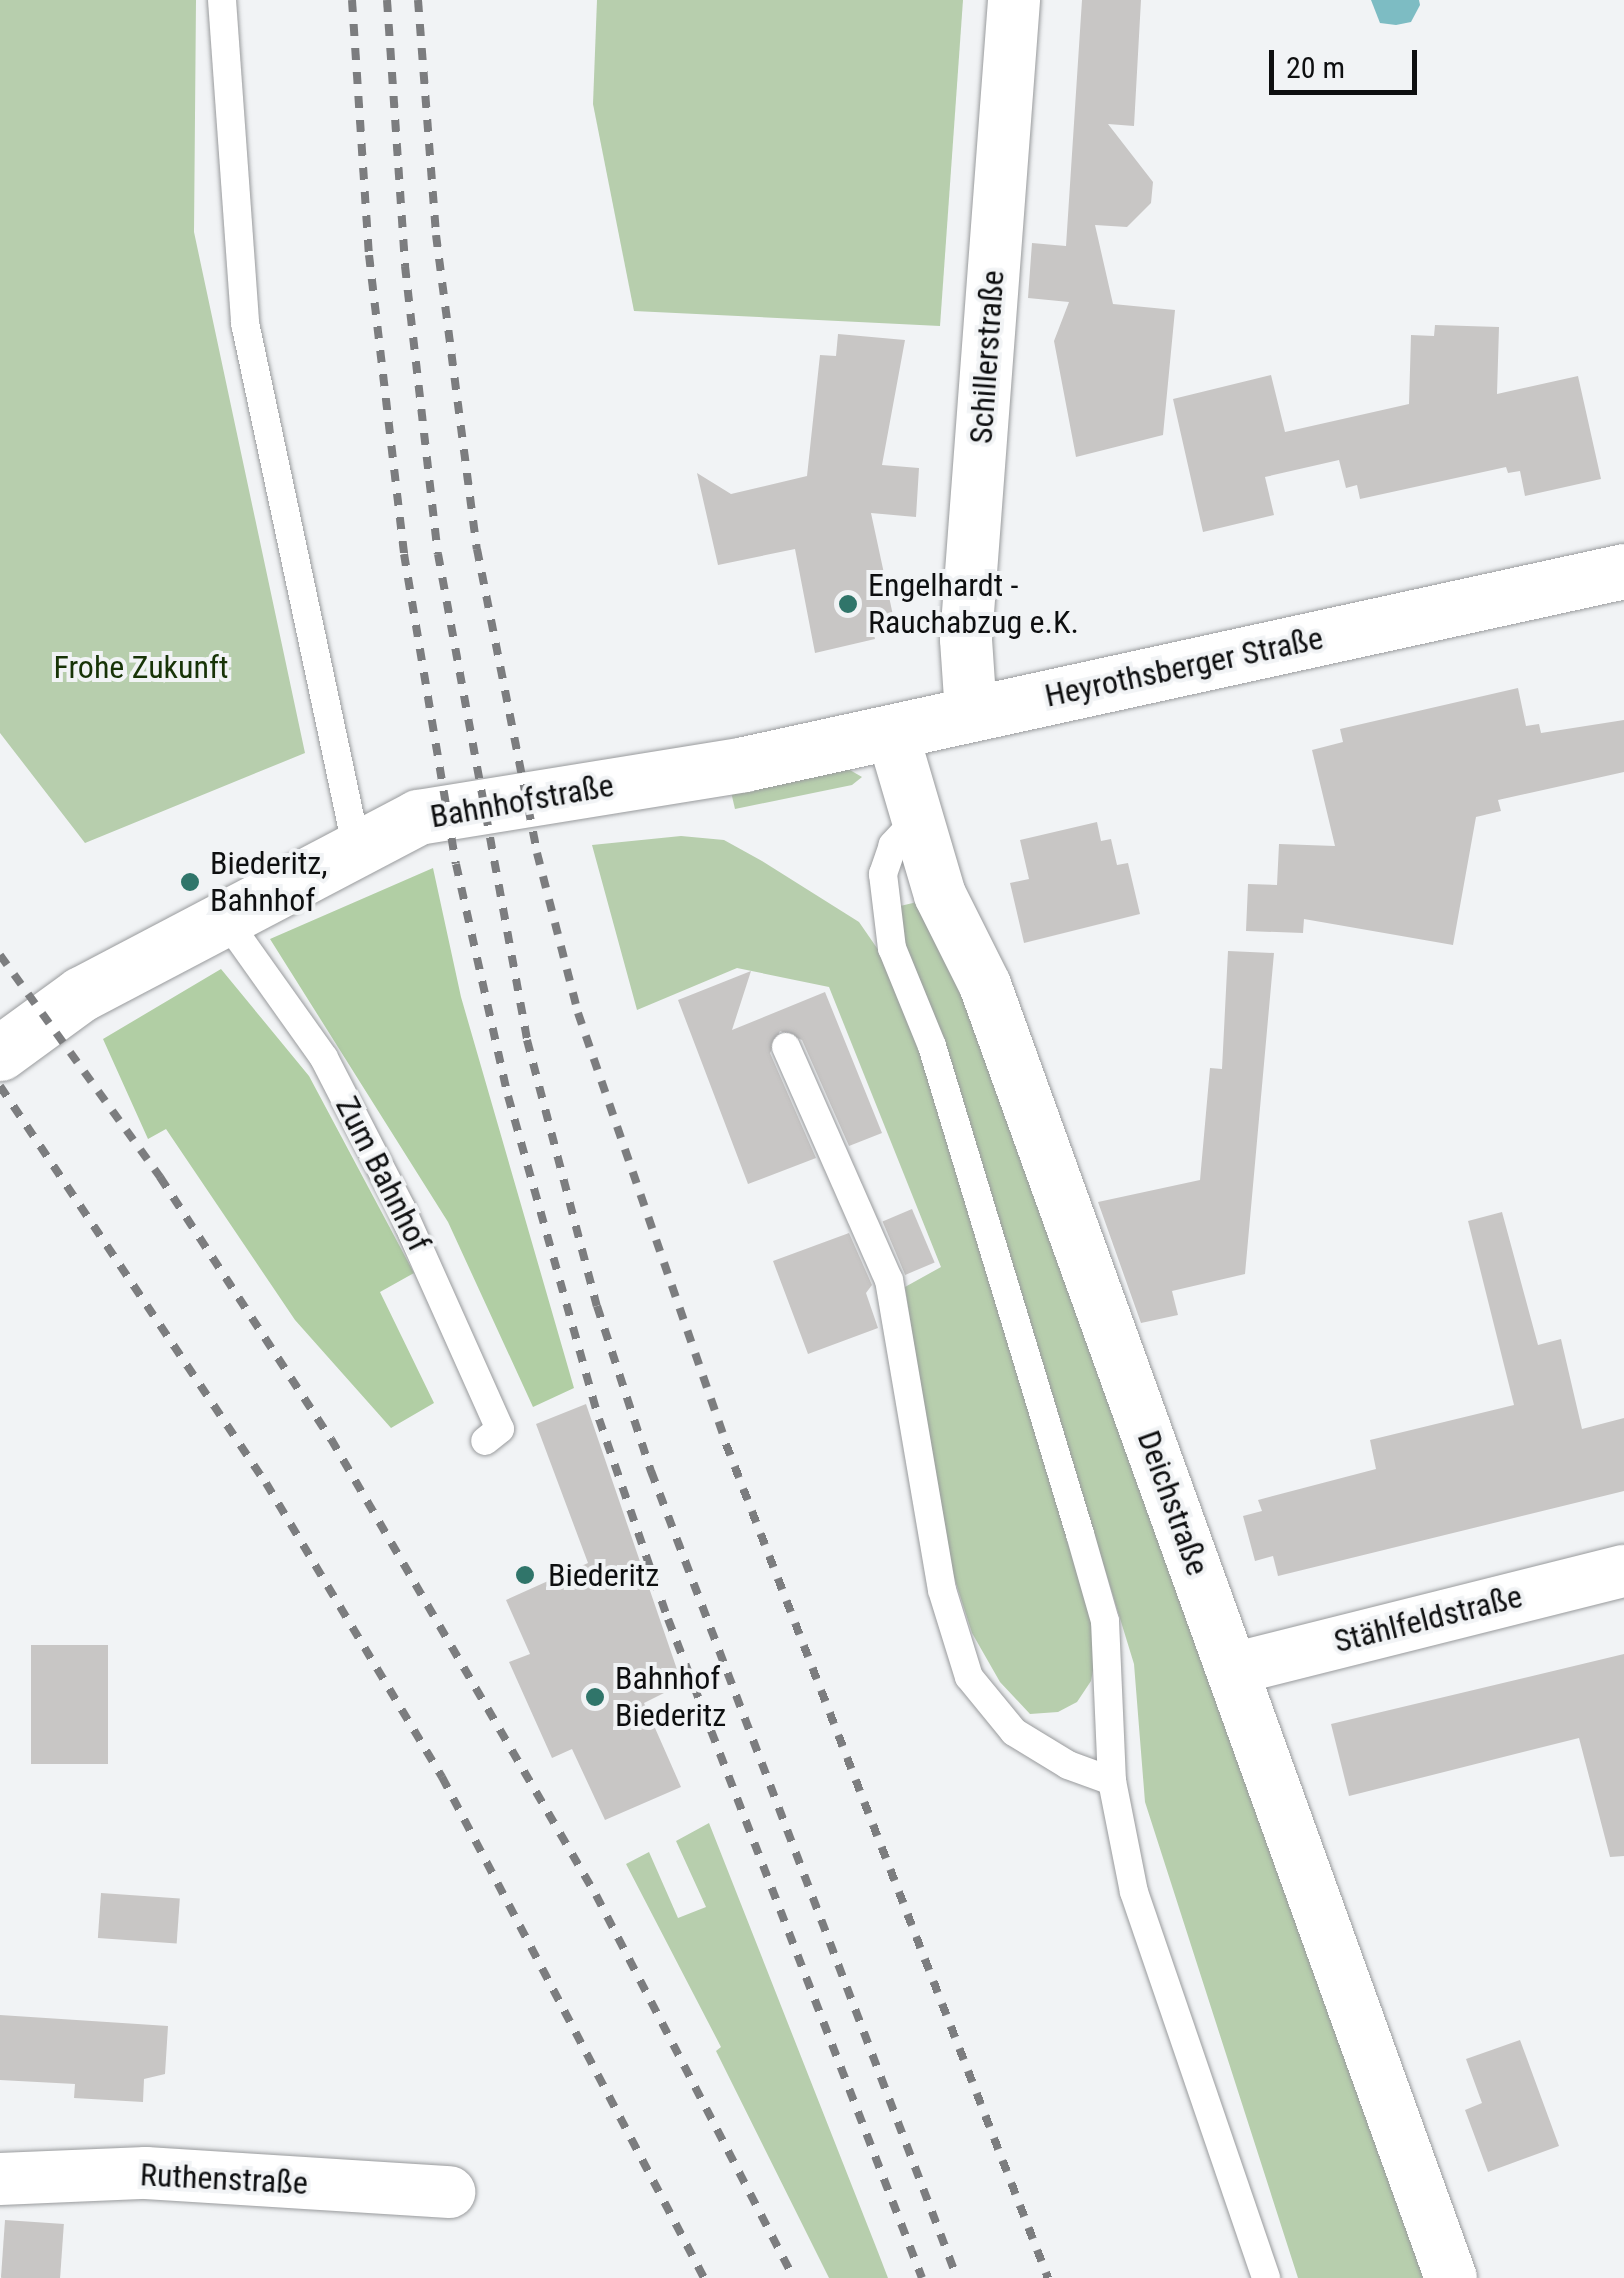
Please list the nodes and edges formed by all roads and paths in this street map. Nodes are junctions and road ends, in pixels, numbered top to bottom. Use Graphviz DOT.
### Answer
graph roads {
  1 [pos="222,0"];
  2 [pos="1014,0"];
  3 [pos="1624,571"];
  4 [pos="972,713"];
  5 [pos="892,732"];
  6 [pos="744,764"];
  7 [pos="914,822"];
  8 [pos="357,850"];
  9 [pos="226,920"];
  10 [pos="786,1047"];
  11 [pos="0,1053"];
  12 [pos="485,1440"];
  13 [pos="1624,1571"];
  14 [pos="1233,1669"];
  15 [pos="1112,1781"];
  16 [pos="0,2178"];
  17 [pos="449,2192"];
  18 [pos="1266,2278"];
  19 [pos="1450,2278"];
  1 -- 8 [label="lane"];
  2 -- 4 [label="street, Schillerstraße"];
  3 -- 4 [label="street, Heyrothsberger Straße"];
  4 -- 5 [label="street, Heyrothsberger Straße"];
  5 -- 6 [label="street, Heyrothsberger Straße"];
  5 -- 7 [label="street, Deichstraße"];
  6 -- 8 [label="street, Bahnhofstraße"];
  7 -- 14 [label="street, Deichstraße"];
  7 -- 15 [label="lane"];
  8 -- 9 [label="street, Bahnhofstraße"];
  9 -- 11 [label="street, Bahnhofstraße"];
  9 -- 12 [label="lane, Zum Bahnhof"];
  10 -- 15 [label="lane"];
  13 -- 14 [label="street, Stählfeldstraße"];
  14 -- 19 [label="street, Deichstraße"];
  15 -- 18 [label="lane"];
  16 -- 17 [label="street, Ruthenstraße"];
}
